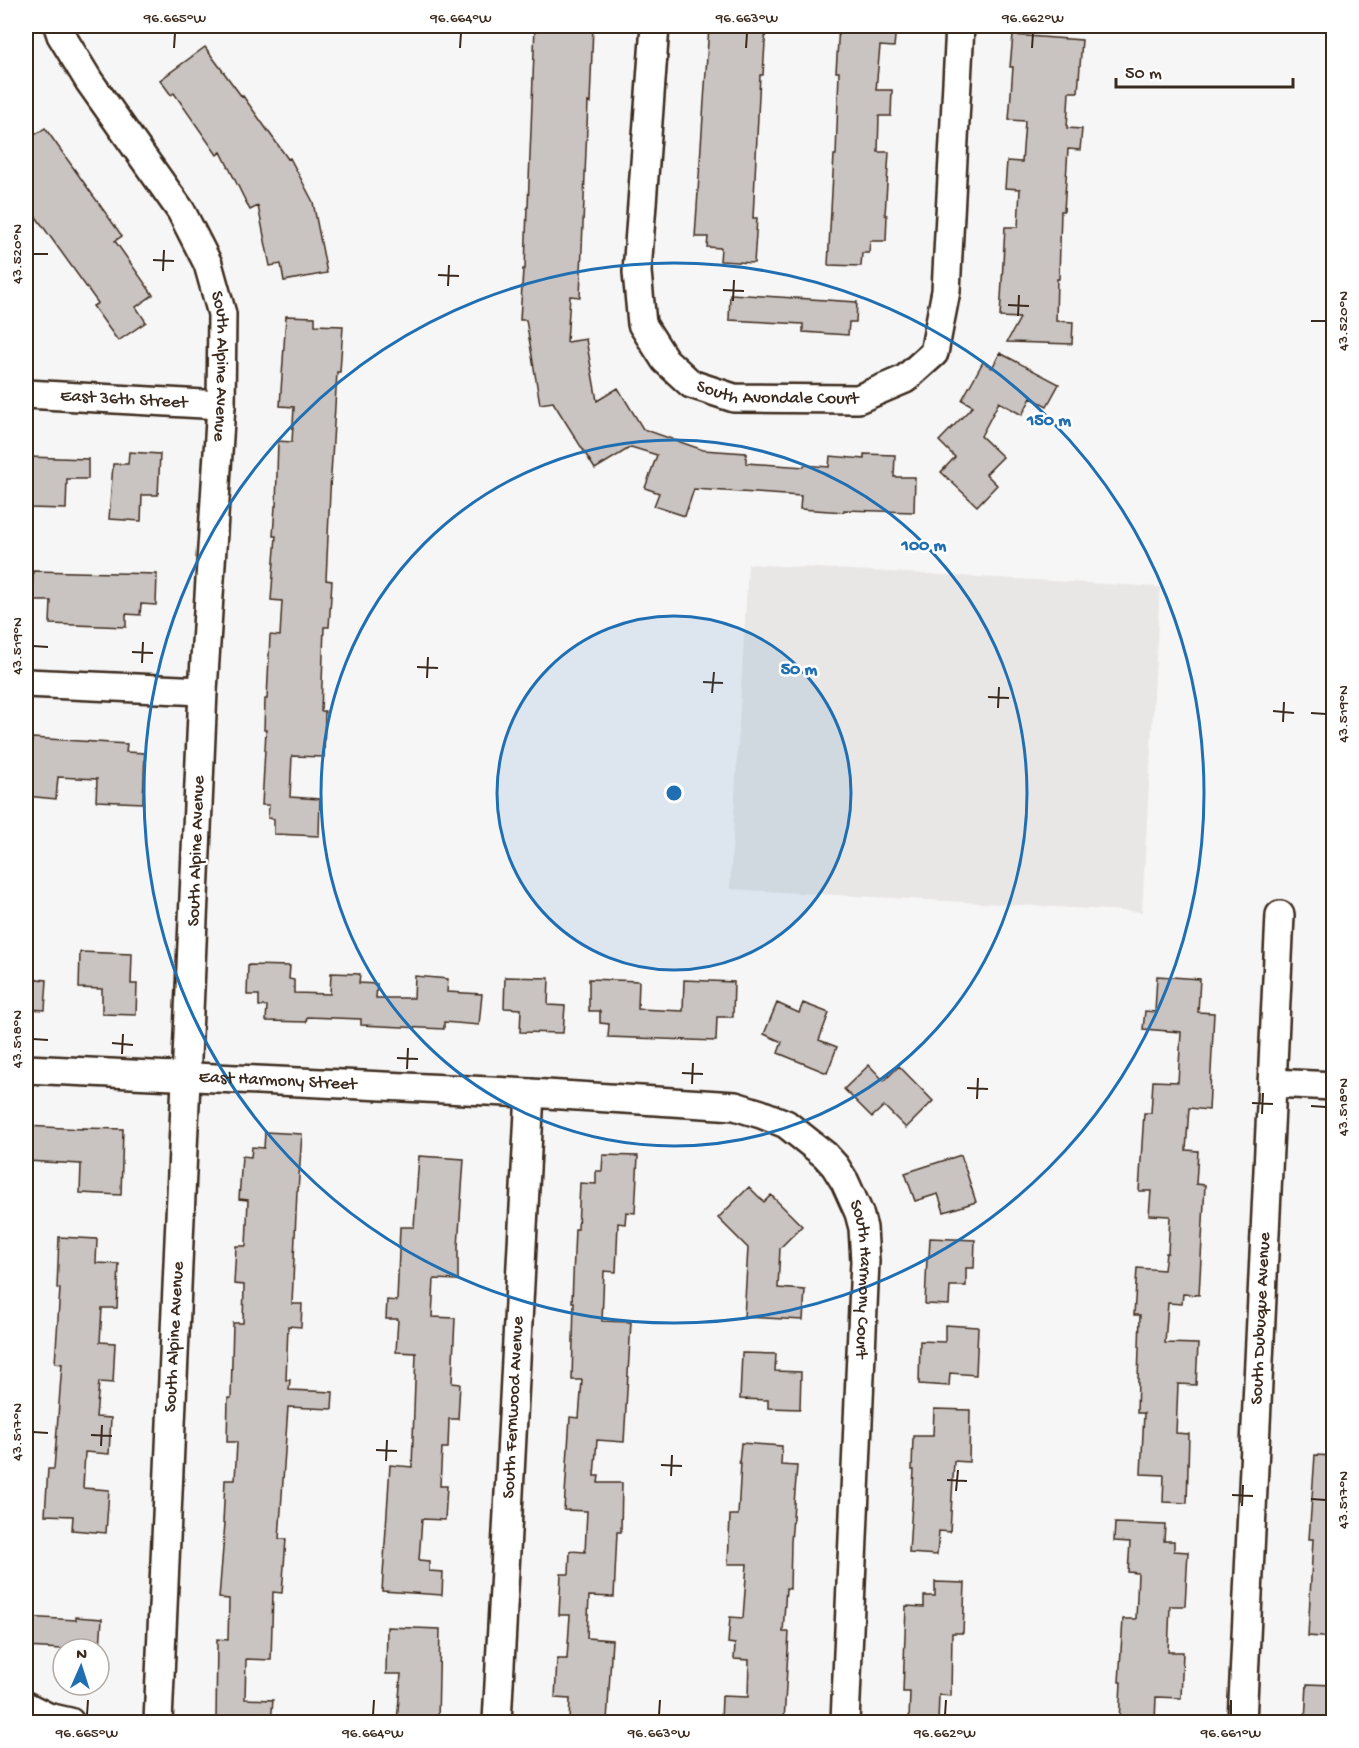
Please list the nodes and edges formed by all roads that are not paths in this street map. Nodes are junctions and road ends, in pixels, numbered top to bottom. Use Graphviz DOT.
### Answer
graph roads {
  1 [pos="58,26"];
  2 [pos="655,26"];
  3 [pos="960,26"];
  4 [pos="26,394"];
  5 [pos="221,405"];
  6 [pos="26,683"];
  7 [pos="203,691"];
  8 [pos="1280,915"];
  9 [pos="26,1069"];
  10 [pos="187,1077"];
  11 [pos="1272,1083"];
  12 [pos="1334,1086"];
  13 [pos="531,1093"];
  14 [pos="26,1706"];
  15 [pos="70,1722"];
  16 [pos="158,1722"];
  17 [pos="497,1722"];
  18 [pos="844,1722"];
  19 [pos="1242,1722"];
  1 -- 5 [label="street, South Alpine Avenue"];
  2 -- 3 [label="street, South Avondale Court"];
  4 -- 5 [label="street, East 36th Street"];
  5 -- 7 [label="street, South Alpine Avenue"];
  6 -- 7 [label="street"];
  7 -- 10 [label="street, South Alpine Avenue"];
  8 -- 11 [label="street, South Dubuque Avenue"];
  9 -- 10 [label="street, East Harmony Street"];
  10 -- 13 [label="street, East Harmony Street"];
  10 -- 16 [label="street, South Alpine Avenue"];
  11 -- 12 [label="street"];
  11 -- 19 [label="street, South Dubuque Avenue"];
  13 -- 17 [label="street, South Fernwood Avenue"];
  13 -- 18 [label="street, South Harmony Court"];
  14 -- 15 [label="street"];
}
